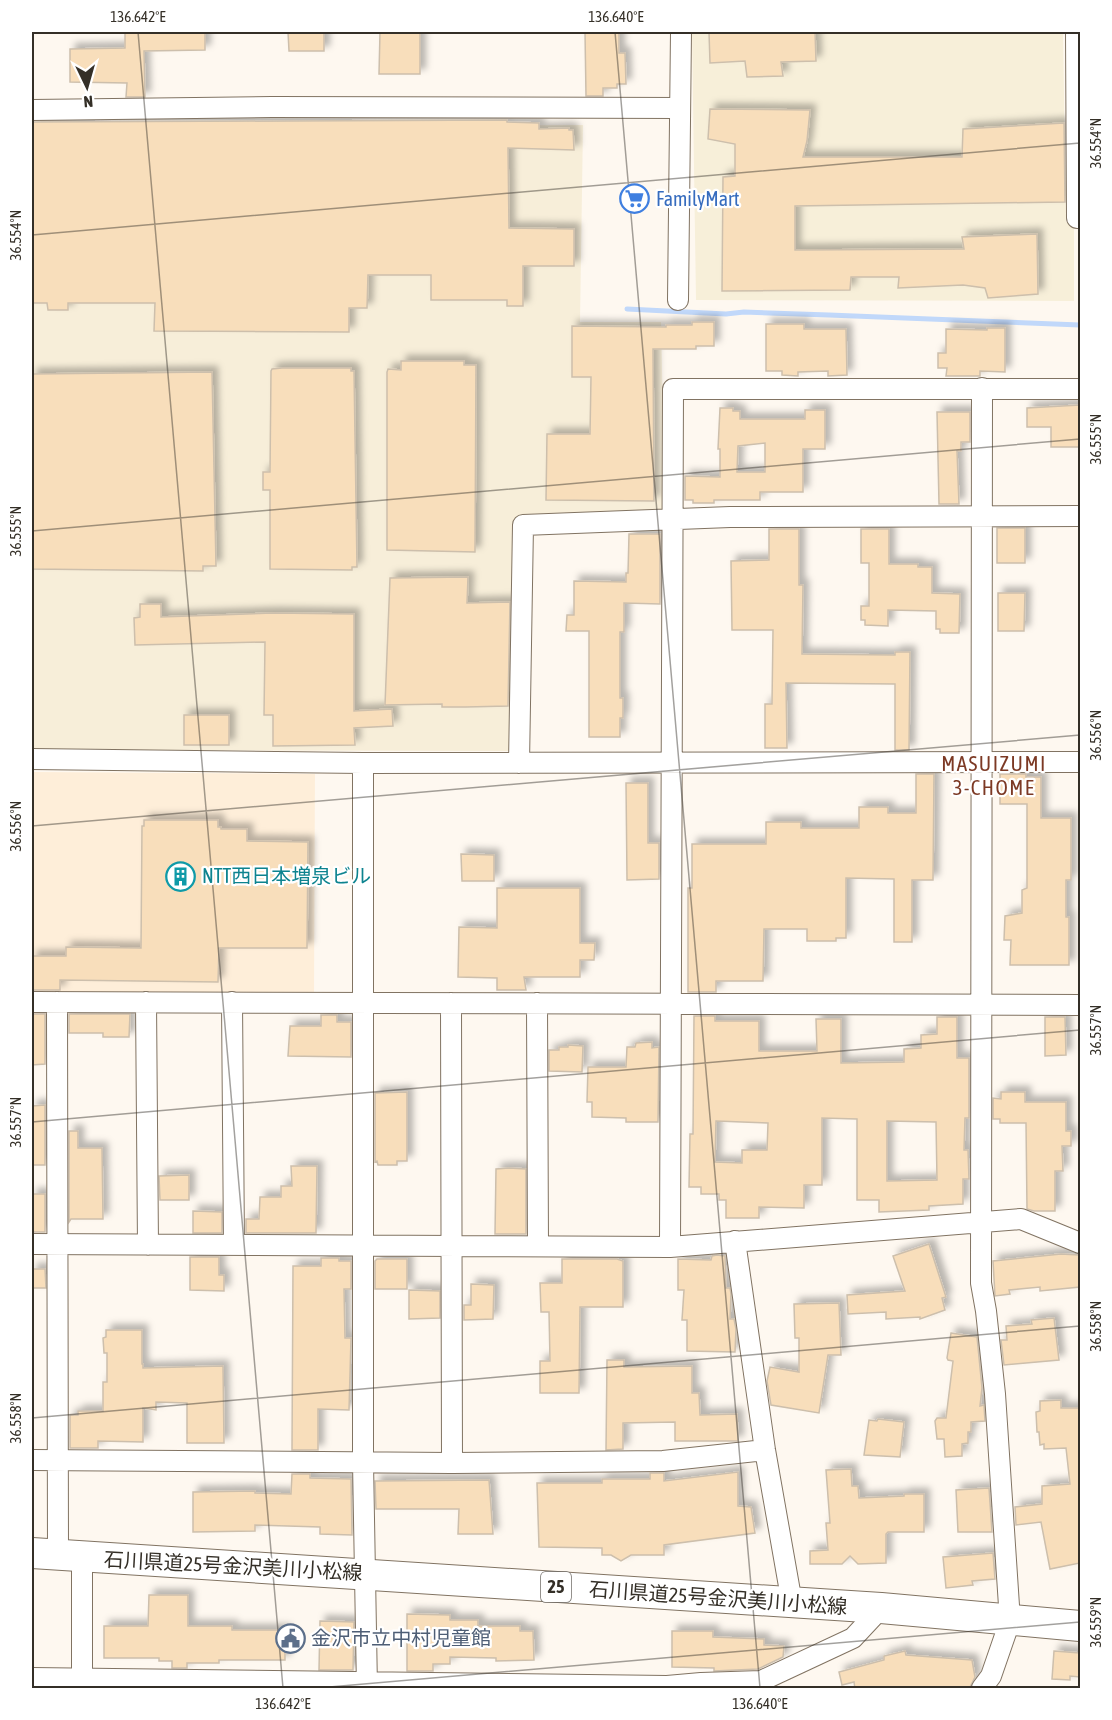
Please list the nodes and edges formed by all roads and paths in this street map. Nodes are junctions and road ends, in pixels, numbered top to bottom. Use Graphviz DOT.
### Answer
graph roads {
  1 [pos="681,32"];
  2 [pos="1076,32"];
  3 [pos="1079,105"];
  4 [pos="680,108"];
  5 [pos="32,110"];
  6 [pos="1080,218"];
  7 [pos="678,300"];
  8 [pos="982,388"];
  9 [pos="1080,389"];
  10 [pos="981,515"];
  11 [pos="1080,516"];
  12 [pos="673,518"];
  13 [pos="32,759"];
  14 [pos="672,762"];
  15 [pos="981,762"];
  16 [pos="1080,762"];
  17 [pos="363,763"];
  18 [pos="519,763"];
  19 [pos="32,1002"];
  20 [pos="57,1002"];
  21 [pos="146,1002"];
  22 [pos="232,1002"];
  23 [pos="363,1002"];
  24 [pos="451,1003"];
  25 [pos="537,1003"];
  26 [pos="671,1003"];
  27 [pos="981,1005"];
  28 [pos="1080,1005"];
  29 [pos="981,1223"];
  30 [pos="735,1241"];
  31 [pos="1080,1243"];
  32 [pos="32,1244"];
  33 [pos="57,1244"];
  34 [pos="148,1245"];
  35 [pos="234,1245"];
  36 [pos="363,1246"];
  37 [pos="451,1246"];
  38 [pos="538,1246"];
  39 [pos="670,1247"];
  40 [pos="765,1450"];
  41 [pos="32,1460"];
  42 [pos="58,1460"];
  43 [pos="363,1462"];
  44 [pos="452,1463"];
  45 [pos="57,1555"];
  46 [pos="366,1574"];
  47 [pos="792,1603"];
  48 [pos="881,1608"];
  49 [pos="1010,1621"];
  50 [pos="1080,1626"];
  51 [pos="32,1678"];
  52 [pos="82,1679"];
  53 [pos="367,1685"];
  54 [pos="702,1686"];
  55 [pos="982,1689"];
  1 -- 4 [label="street"];
  2 -- 3 [label="street"];
  3 -- 6 [label="street"];
  4 -- 5 [label="street"];
  4 -- 7 [label="street"];
  8 -- 9 [label="street"];
  8 -- 10 [label="street"];
  8 -- 12 [label="street"];
  10 -- 11 [label="street"];
  10 -- 12 [label="street"];
  10 -- 15 [label="street"];
  12 -- 14 [label="street"];
  12 -- 18 [label="street"];
  13 -- 17 [label="street"];
  14 -- 15 [label="street"];
  14 -- 18 [label="street"];
  14 -- 26 [label="street"];
  15 -- 16 [label="street"];
  15 -- 27 [label="street"];
  17 -- 18 [label="street"];
  17 -- 23 [label="street"];
  19 -- 20 [label="street"];
  20 -- 21 [label="street"];
  20 -- 33 [label="street"];
  21 -- 22 [label="street"];
  21 -- 34 [label="street"];
  22 -- 23 [label="street"];
  22 -- 35 [label="street"];
  23 -- 24 [label="street"];
  23 -- 36 [label="street"];
  24 -- 25 [label="street"];
  24 -- 37 [label="street"];
  25 -- 26 [label="street"];
  25 -- 38 [label="street"];
  26 -- 27 [label="street"];
  26 -- 39 [label="street"];
  27 -- 28 [label="street"];
  27 -- 29 [label="street"];
  29 -- 30 [label="street"];
  29 -- 31 [label="street"];
  29 -- 49 [label="street"];
  30 -- 39 [label="street"];
  30 -- 40 [label="street"];
  32 -- 33 [label="street"];
  33 -- 34 [label="street"];
  33 -- 42 [label="street"];
  34 -- 35 [label="street"];
  35 -- 36 [label="street"];
  36 -- 37 [label="street"];
  36 -- 43 [label="street"];
  37 -- 38 [label="street"];
  37 -- 44 [label="street"];
  38 -- 39 [label="street"];
  40 -- 44 [label="street"];
  40 -- 47 [label="street"];
  41 -- 42 [label="street"];
  42 -- 43 [label="street"];
  42 -- 45 [label="street"];
  43 -- 44 [label="street"];
  43 -- 46 [label="street"];
  45 -- 46 [label="main road, 石川県道25号金沢美川小松線 / 25"];
  45 -- 52 [label="street"];
  46 -- 47 [label="main road, 石川県道25号金沢美川小松線 / 25"];
  46 -- 53 [label="street"];
  47 -- 48 [label="main road, 石川県道25号金沢美川小松線 / 25"];
  48 -- 49 [label="main road, 石川県道25号金沢美川小松線 / 25"];
  48 -- 54 [label="street"];
  49 -- 50 [label="main road, 石川県道25号金沢美川小松線 / 25"];
  49 -- 55 [label="street"];
  51 -- 52 [label="street"];
  52 -- 53 [label="street"];
  53 -- 54 [label="street"];
}
